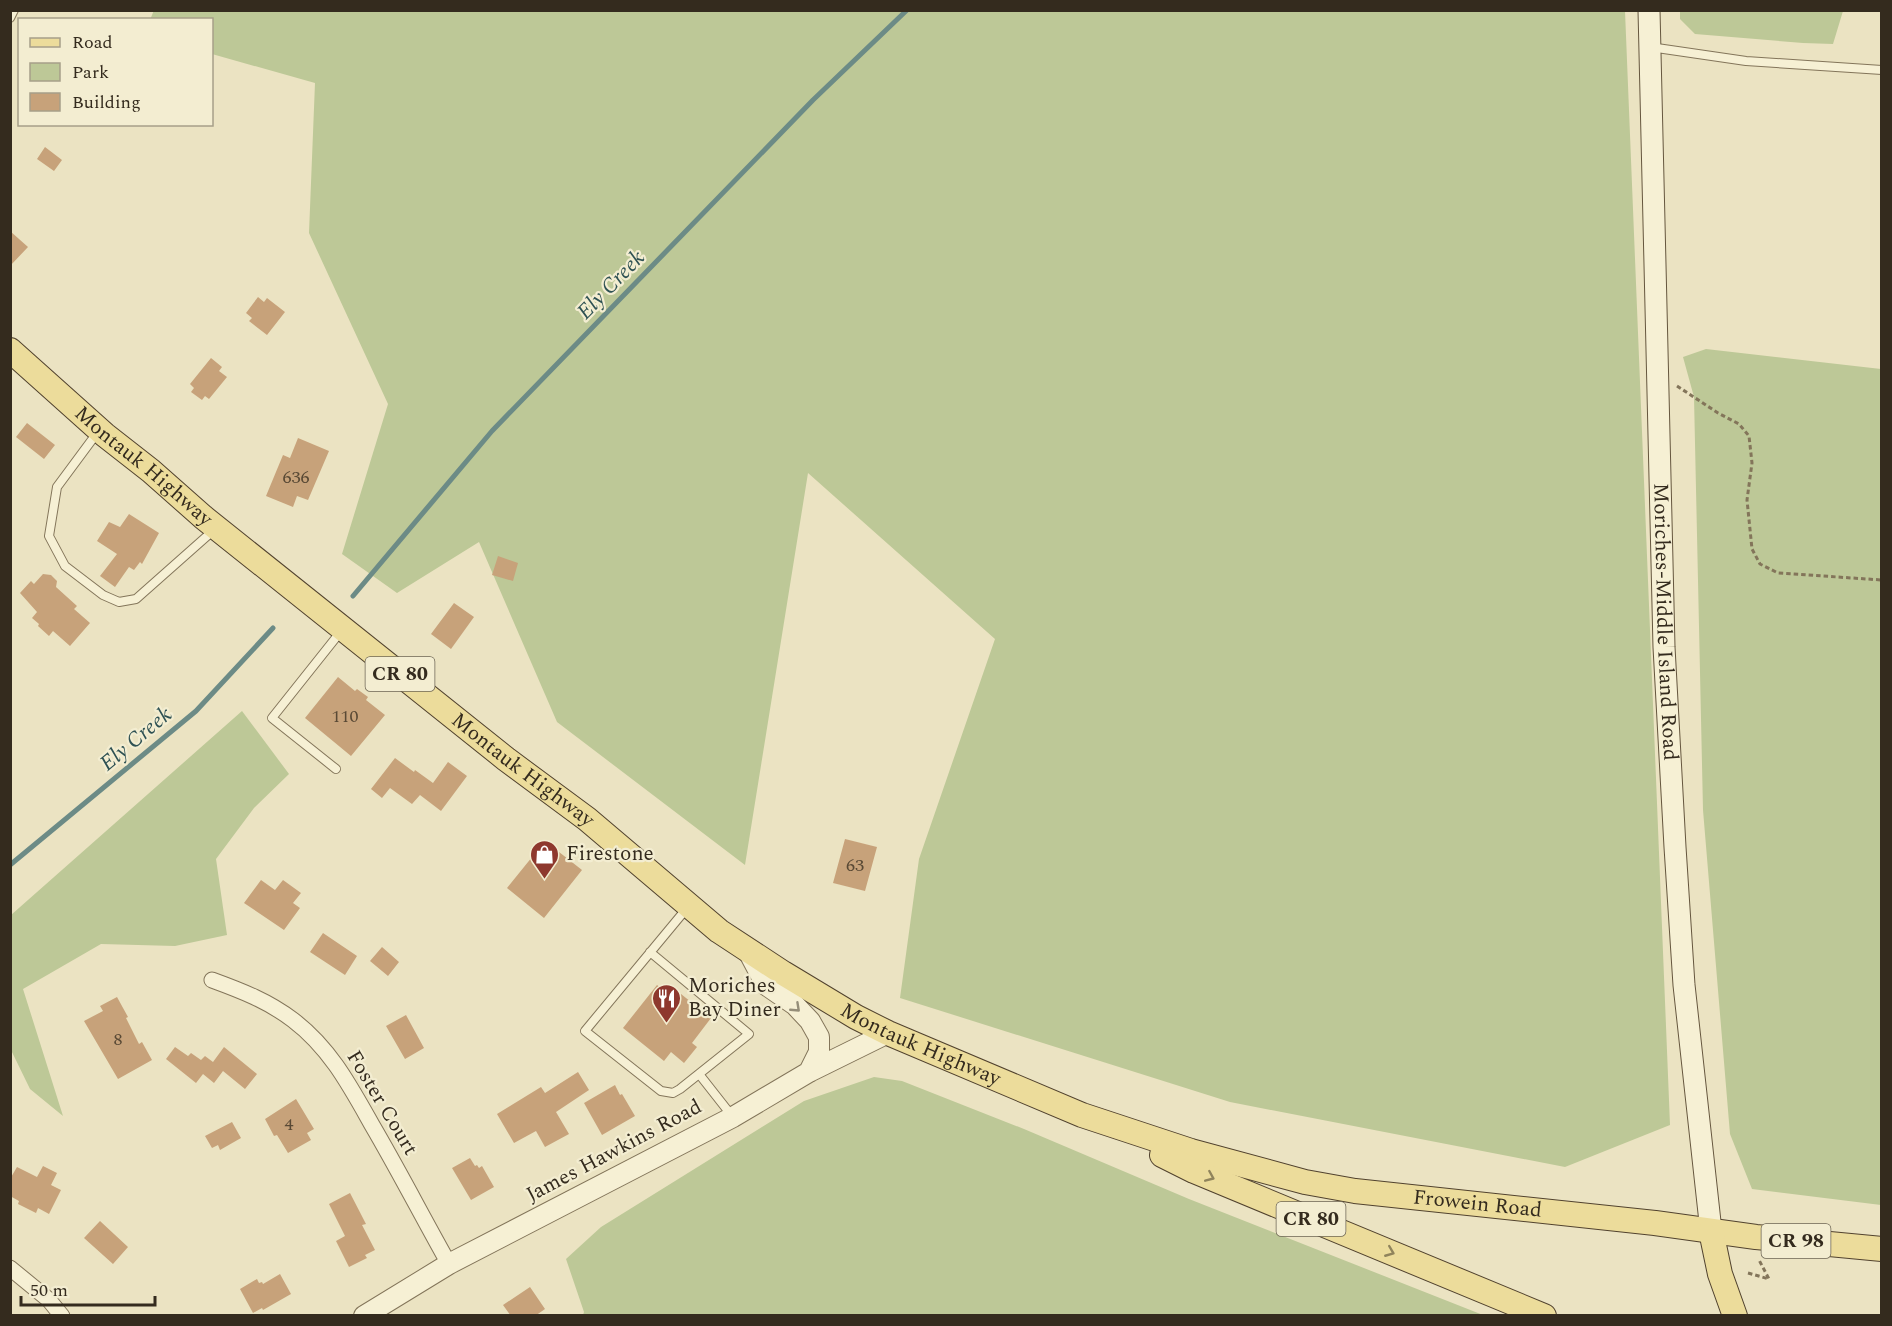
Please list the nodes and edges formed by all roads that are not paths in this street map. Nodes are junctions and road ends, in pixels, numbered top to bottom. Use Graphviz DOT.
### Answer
graph roads {
  1 [pos="14,10"];
  2 [pos="1649,10"];
  3 [pos="10,18"];
  4 [pos="1650,47"];
  5 [pos="1881,70"];
  6 [pos="10,350"];
  7 [pos="100,430"];
  8 [pos="216,528"];
  9 [pos="343,629"];
  10 [pos="336,769"];
  11 [pos="690,905"];
  12 [pos="746,948"];
  13 [pos="650,952"];
  14 [pos="212,980"];
  15 [pos="888,1033"];
  16 [pos="810,1072"];
  17 [pos="699,1074"];
  18 [pos="1082,1114"];
  19 [pos="733,1117"];
  20 [pos="1711,1231"];
  21 [pos="1881,1249"];
  22 [pos="449,1264"];
  23 [pos="10,1268"];
  24 [pos="62,1316"];
  25 [pos="364,1316"];
  26 [pos="1544,1316"];
  27 [pos="1735,1316"];
  1 -- 3 [label="lane"];
  2 -- 4 [label="main road, Moriches-Middle Island Road"];
  4 -- 5 [label="lane"];
  4 -- 20 [label="main road, Moriches-Middle Island Road"];
  6 -- 7 [label="main road, Montauk Highway / CR 80"];
  7 -- 8 [label="main road, Montauk Highway / CR 80"];
  7 -- 8 [label="lane"];
  8 -- 9 [label="main road, Montauk Highway / CR 80"];
  9 -- 10 [label="lane"];
  9 -- 11 [label="main road, Montauk Highway / CR 80"];
  11 -- 12 [label="main road, Montauk Highway / CR 80"];
  11 -- 13 [label="lane"];
  12 -- 15 [label="main road, Montauk Highway / CR 80"];
  12 -- 16 [label="street, one-way"];
  13 -- 17 [label="lane"];
  13 -- 17 [label="lane"];
  14 -- 22 [label="street, Foster Court"];
  15 -- 16 [label="street, James Hawkins Road"];
  15 -- 18 [label="main road, Montauk Highway / CR 80"];
  16 -- 19 [label="street, James Hawkins Road"];
  17 -- 19 [label="lane"];
  18 -- 20 [label="main road, Frowein Road / CR 80"];
  18 -- 26 [label="main road, CR 80, one-way"];
  19 -- 22 [label="street, James Hawkins Road"];
  20 -- 21 [label="main road, Frowein Road / CR 98"];
  20 -- 27 [label="main road"];
  22 -- 25 [label="street, James Hawkins Road"];
  23 -- 24 [label="street"];
}
